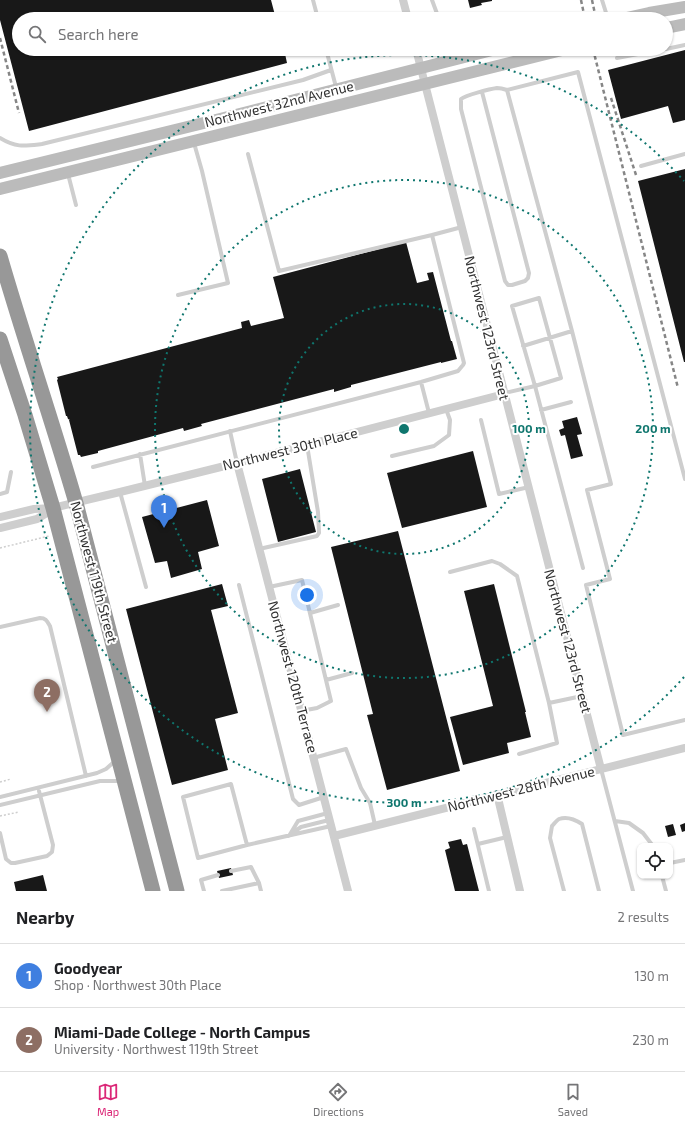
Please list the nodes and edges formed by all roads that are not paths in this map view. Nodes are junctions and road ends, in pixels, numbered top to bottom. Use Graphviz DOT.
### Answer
graph roads {
  1 [pos="313,0"];
  2 [pos="403,0"];
  3 [pos="432,0"];
  4 [pos="602,0"];
  5 [pos="685,7"];
  6 [pos="316,12"];
  7 [pos="406,12"];
  8 [pos="436,12"];
  9 [pos="606,12"];
  10 [pos="655,12"];
  11 [pos="685,24"];
  12 [pos="673,27"];
  13 [pos="685,45"];
  14 [pos="673,47"];
  15 [pos="328,56"];
  16 [pos="418,56"];
  17 [pos="468,56"];
  18 [pos="538,56"];
  19 [pos="628,56"];
  20 [pos="618,58"];
  21 [pos="421,68"];
  22 [pos="331,70"];
  23 [pos="425,84"];
  24 [pos="336,89"];
  25 [pos="507,90"];
  26 [pos="482,92"];
  27 [pos="0,138"];
  28 [pos="193,141"];
  29 [pos="248,154"];
  30 [pos="685,154"];
  31 [pos="641,166"];
  32 [pos="68,172"];
  33 [pos="0,173"];
  34 [pos="0,190"];
  35 [pos="76,205"];
  36 [pos="462,227"];
  37 [pos="432,235"];
  38 [pos="0,256"];
  39 [pos="178,295"];
  40 [pos="572,331"];
  41 [pos="550,337"];
  42 [pos="0,338"];
  43 [pos="523,346"];
  44 [pos="3,355"];
  45 [pos="421,382"];
  46 [pos="535,386"];
  47 [pos="504,394"];
  48 [pos="571,402"];
  49 [pos="446,409"];
  50 [pos="541,410"];
  51 [pos="429,413"];
  52 [pos="481,420"];
  53 [pos="230,431"];
  54 [pos="307,445"];
  55 [pos="140,454"];
  56 [pos="392,456"];
  57 [pos="237,463"];
  58 [pos="93,467"];
  59 [pos="11,472"];
  60 [pos="685,479"];
  61 [pos="145,486"];
  62 [pos="529,487"];
  63 [pos="120,492"];
  64 [pos="0,494"];
  65 [pos="76,503"];
  66 [pos="53,508"];
  67 [pos="0,518"];
  68 [pos="0,528"];
  69 [pos="260,549"];
  70 [pos="583,568"];
  71 [pos="450,572"];
  72 [pos="239,585"];
  73 [pos="146,587"];
  74 [pos="269,587"];
  75 [pos="338,605"];
  76 [pos="310,613"];
  77 [pos="0,627"];
  78 [pos="352,672"];
  79 [pos="326,680"];
  80 [pos="582,696"];
  81 [pos="549,703"];
  82 [pos="301,711"];
  83 [pos="685,720"];
  84 [pos="685,748"];
  85 [pos="519,754"];
  86 [pos="314,758"];
  87 [pos="118,759"];
  88 [pos="601,769"];
  89 [pos="86,776"];
  90 [pos="124,781"];
  91 [pos="40,793"];
  92 [pos="497,794"];
  93 [pos="0,797"];
  94 [pos="324,797"];
  95 [pos="0,805"];
  96 [pos="329,820"];
  97 [pos="615,821"];
  98 [pos="375,825"];
  99 [pos="474,829"];
  100 [pos="0,833"];
  101 [pos="289,836"];
  102 [pos="334,836"];
  103 [pos="507,836"];
  104 [pos="651,843"];
  105 [pos="478,844"];
  106 [pos="247,846"];
  107 [pos="685,860"];
  108 [pos="673,862"];
  109 [pos="232,871"];
  110 [pos="218,875"];
  111 [pos="663,879"];
  112 [pos="259,883"];
  113 [pos="227,890"];
  114 [pos="153,891"];
  115 [pos="177,891"];
  116 [pos="204,891"];
  117 [pos="222,891"];
  118 [pos="261,891"];
  119 [pos="348,891"];
  120 [pos="489,891"];
  121 [pos="520,891"];
  122 [pos="564,891"];
  123 [pos="599,891"];
  124 [pos="633,891"];
  125 [pos="666,891"];
  1 -- 6 [label="lane"];
  2 -- 7 [label="street"];
  3 -- 8 [label="lane"];
  4 -- 9 [label="lane"];
  5 -- 10 [label="main road"];
  11 -- 12 [label="main road"];
  13 -- 14 [label="lane"];
  15 -- 22 [label="lane"];
  16 -- 21 [label="street, Northwest 123rd Street"];
  17 -- 21 [label="main road, Northwest 32nd Avenue"];
  18 -- 23 [label="main road, Northwest 32nd Avenue"];
  19 -- 20 [label="lane"];
  21 -- 23 [label="street, Northwest 123rd Street"];
  21 -- 24 [label="main road, Northwest 32nd Avenue"];
  22 -- 24 [label="lane"];
  22 -- 27 [label="lane"];
  23 -- 28 [label="main road, Northwest 32nd Avenue"];
  23 -- 36 [label="street, Northwest 123rd Street"];
  24 -- 33 [label="main road, Northwest 32nd Avenue"];
  25 -- 26 [label="lane"];
  25 -- 40 [label="lane"];
  25 -- 60 [label="lane"];
  26 -- 26 [label="lane"];
  28 -- 32 [label="main road, Northwest 32nd Avenue"];
  28 -- 39 [label="lane"];
  29 -- 37 [label="lane"];
  30 -- 31 [label="lane"];
  32 -- 34 [label="main road, Northwest 32nd Avenue"];
  32 -- 35 [label="lane"];
  36 -- 37 [label="lane"];
  36 -- 47 [label="street, Northwest 123rd Street"];
  37 -- 45 [label="lane"];
  38 -- 65 [label="highway, Northwest 119th Street"];
  40 -- 41 [label="lane"];
  40 -- 83 [label="lane"];
  41 -- 43 [label="lane"];
  41 -- 43 [label="lane"];
  41 -- 46 [label="lane"];
  42 -- 44 [label="highway, Northwest 119th Street"];
  43 -- 46 [label="lane"];
  44 -- 66 [label="highway, Northwest 119th Street"];
  45 -- 51 [label="lane"];
  45 -- 53 [label="lane"];
  46 -- 47 [label="lane"];
  46 -- 50 [label="lane"];
  47 -- 49 [label="street, Northwest 30th Place"];
  47 -- 62 [label="street, Northwest 123rd Street"];
  48 -- 50 [label="lane"];
  49 -- 51 [label="street, Northwest 30th Place"];
  49 -- 56 [label="lane"];
  50 -- 70 [label="lane"];
  51 -- 54 [label="street, Northwest 30th Place"];
  52 -- 62 [label="lane"];
  53 -- 55 [label="lane"];
  53 -- 57 [label="lane"];
  54 -- 57 [label="street, Northwest 30th Place"];
  54 -- 69 [label="lane"];
  55 -- 58 [label="lane"];
  55 -- 61 [label="lane"];
  57 -- 61 [label="street, Northwest 30th Place"];
  57 -- 69 [label="street, Northwest 120th Terrace"];
  59 -- 64 [label="lane"];
  61 -- 63 [label="street, Northwest 30th Place"];
  62 -- 80 [label="street, Northwest 123rd Street"];
  63 -- 65 [label="street, Northwest 30th Place"];
  63 -- 73 [label="lane"];
  65 -- 66 [label="street, Northwest 30th Place"];
  65 -- 115 [label="highway, Northwest 119th Street"];
  66 -- 67 [label="street"];
  66 -- 68 [label="street"];
  66 -- 87 [label="highway, Northwest 119th Street"];
  69 -- 74 [label="street, Northwest 120th Terrace"];
  71 -- 81 [label="lane"];
  72 -- 94 [label="lane"];
  74 -- 76 [label="lane"];
  74 -- 82 [label="street, Northwest 120th Terrace"];
  75 -- 76 [label="lane"];
  76 -- 79 [label="lane"];
  77 -- 89 [label="lane"];
  78 -- 79 [label="lane"];
  79 -- 82 [label="lane"];
  80 -- 81 [label="lane"];
  80 -- 88 [label="street, Northwest 123rd Street"];
  81 -- 85 [label="lane"];
  82 -- 86 [label="street, Northwest 120th Terrace"];
  84 -- 88 [label="street, Northwest 28th Avenue"];
  86 -- 94 [label="street, Northwest 120th Terrace"];
  86 -- 98 [label="lane"];
  87 -- 89 [label="lane"];
  87 -- 90 [label="highway, Northwest 119th Street"];
  88 -- 92 [label="street, Northwest 28th Avenue"];
  88 -- 97 [label="lane"];
  89 -- 93 [label="lane"];
  90 -- 91 [label="lane"];
  90 -- 114 [label="highway, Northwest 119th Street"];
  91 -- 95 [label="lane"];
  91 -- 100 [label="lane"];
  92 -- 98 [label="street, Northwest 28th Avenue"];
  92 -- 103 [label="street"];
  94 -- 96 [label="street, Northwest 120th Terrace"];
  96 -- 101 [label="lane"];
  96 -- 101 [label="lane"];
  96 -- 102 [label="street, Northwest 120th Terrace"];
  97 -- 104 [label="lane"];
  97 -- 124 [label="lane"];
  98 -- 102 [label="street, Northwest 28th Avenue"];
  99 -- 105 [label="lane"];
  101 -- 106 [label="lane"];
  102 -- 119 [label="street, Northwest 120th Terrace"];
  103 -- 105 [label="lane"];
  103 -- 121 [label="street"];
  105 -- 120 [label="lane"];
  106 -- 106 [label="lane"];
  107 -- 108 [label="lane"];
  109 -- 112 [label="lane"];
  110 -- 116 [label="lane"];
  111 -- 125 [label="lane"];
  112 -- 113 [label="lane"];
  112 -- 118 [label="lane"];
  113 -- 117 [label="lane"];
  122 -- 123 [label="lane"];
}
